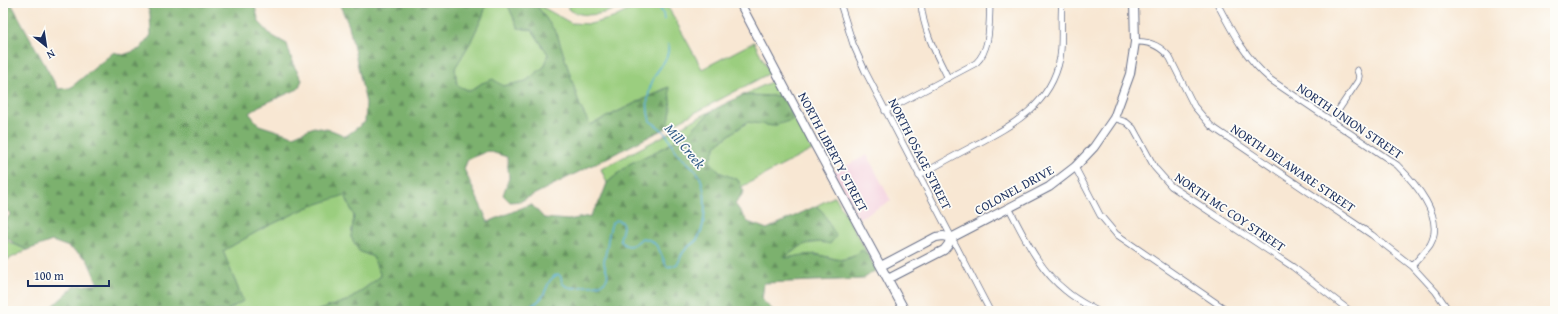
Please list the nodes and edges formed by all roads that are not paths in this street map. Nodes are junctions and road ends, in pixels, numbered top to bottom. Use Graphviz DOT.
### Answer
graph roads {
  1 [pos="740,3"];
  2 [pos="840,3"];
  3 [pos="921,3"];
  4 [pos="990,3"];
  5 [pos="1062,3"];
  6 [pos="1134,3"];
  7 [pos="1217,3"];
  8 [pos="1135,42"];
  9 [pos="1357,70"];
  10 [pos="948,78"];
  11 [pos="885,111"];
  12 [pos="1114,118"];
  13 [pos="1332,121"];
  14 [pos="1076,167"];
  15 [pos="918,176"];
  16 [pos="1009,208"];
  17 [pos="951,238"];
  18 [pos="881,266"];
  19 [pos="1412,266"];
  20 [pos="888,279"];
  21 [pos="905,311"];
  22 [pos="990,311"];
  23 [pos="1097,311"];
  24 [pos="1228,311"];
  25 [pos="1350,311"];
  26 [pos="1449,311"];
  1 -- 18 [label="street, NORTH LIBERTY STREET"];
  2 -- 11 [label="street, NORTH OSAGE STREET"];
  3 -- 10 [label="street"];
  4 -- 10 [label="street"];
  5 -- 15 [label="street"];
  6 -- 8 [label="street, COLONEL DRIVE"];
  7 -- 13 [label="street, NORTH UNION STREET"];
  8 -- 12 [label="street, COLONEL DRIVE"];
  8 -- 19 [label="street, NORTH DELAWARE STREET"];
  9 -- 13 [label="street"];
  10 -- 11 [label="street"];
  11 -- 15 [label="street, NORTH OSAGE STREET"];
  12 -- 14 [label="street, COLONEL DRIVE"];
  12 -- 25 [label="street, NORTH MC COY STREET"];
  13 -- 19 [label="street, NORTH UNION STREET"];
  14 -- 16 [label="street, COLONEL DRIVE"];
  14 -- 24 [label="street"];
  15 -- 17 [label="street, NORTH OSAGE STREET"];
  16 -- 17 [label="street, COLONEL DRIVE"];
  16 -- 23 [label="street"];
  17 -- 18 [label="street, COLONEL DRIVE"];
  17 -- 20 [label="street, COLONEL DRIVE"];
  17 -- 22 [label="street, NORTH OSAGE STREET"];
  18 -- 20 [label="street, NORTH LIBERTY STREET"];
  19 -- 26 [label="street, NORTH DELAWARE STREET"];
  20 -- 21 [label="street, NORTH LIBERTY STREET"];
}
